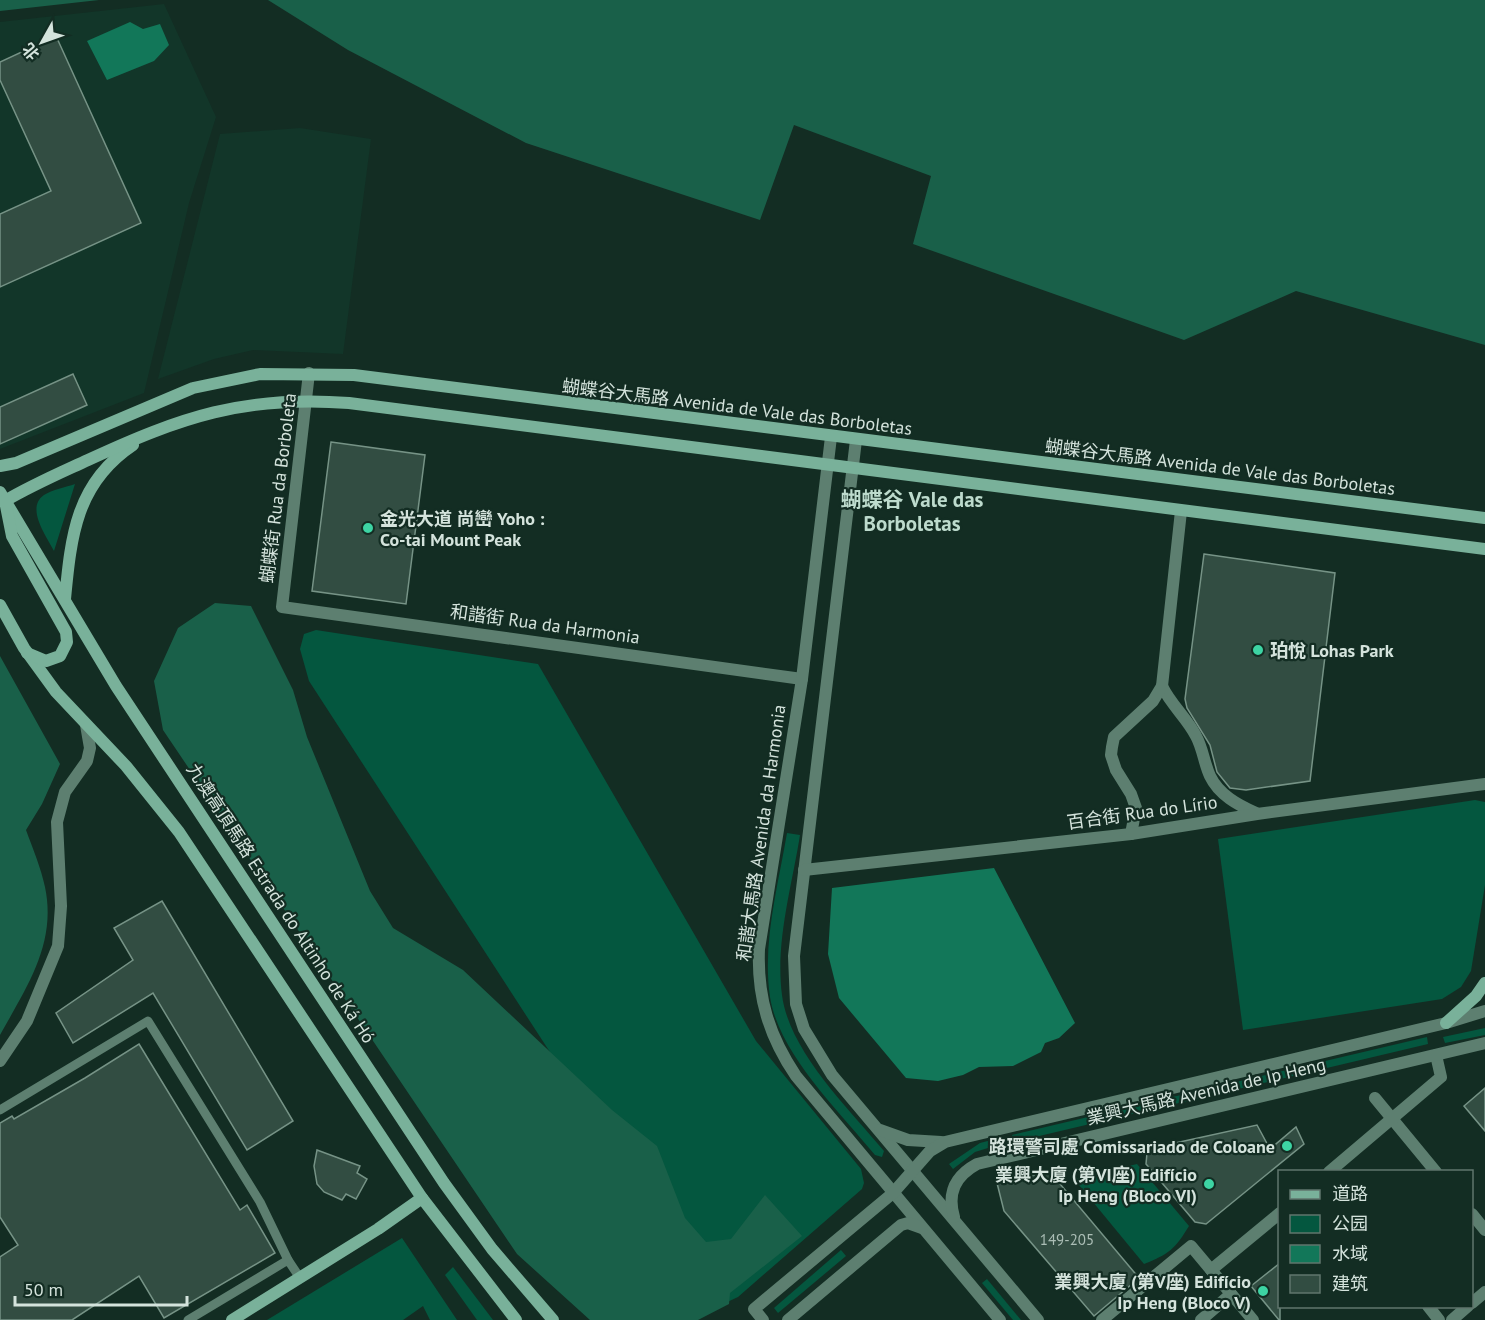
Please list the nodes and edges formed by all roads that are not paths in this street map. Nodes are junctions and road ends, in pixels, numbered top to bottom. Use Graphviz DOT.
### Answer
graph roads {
  1 [pos="309,373"];
  2 [pos="307,401"];
  3 [pos="162,426"];
  4 [pos="831,437"];
  5 [pos="856,440"];
  6 [pos="0,466"];
  7 [pos="828,466"];
  8 [pos="853,469"];
  9 [pos="3,496"];
  10 [pos="1181,511"];
  11 [pos="1485,518"];
  12 [pos="1485,549"];
  13 [pos="65,599"];
  14 [pos="0,605"];
  15 [pos="282,607"];
  16 [pos="27,653"];
  17 [pos="802,679"];
  18 [pos="1162,686"];
  19 [pos="86,725"];
  20 [pos="1485,784"];
  21 [pos="1257,814"];
  22 [pos="1131,834"];
  23 [pos="804,870"];
  24 [pos="1485,983"];
  25 [pos="1485,1011"];
  26 [pos="1446,1023"];
  27 [pos="1485,1043"];
  28 [pos="1436,1055"];
  29 [pos="0,1061"];
  30 [pos="1375,1098"];
  31 [pos="0,1110"];
  32 [pos="1392,1119"];
  33 [pos="877,1128"];
  34 [pos="945,1142"];
  35 [pos="1331,1170"];
  36 [pos="1434,1170"];
  37 [pos="913,1171"];
  38 [pos="893,1192"];
  39 [pos="422,1198"];
  40 [pos="1278,1215"];
  41 [pos="1473,1215"];
  42 [pos="923,1228"];
  43 [pos="961,1228"];
  44 [pos="1485,1230"];
  45 [pos="288,1260"];
  46 [pos="1211,1270"];
  47 [pos="300,1278"];
  48 [pos="1485,1292"];
  49 [pos="1231,1294"];
  50 [pos="1473,1302"];
  51 [pos="1430,1308"];
  52 [pos="1466,1308"];
  53 [pos="188,1320"];
  54 [pos="232,1320"];
  55 [pos="516,1320"];
  56 [pos="553,1320"];
  57 [pos="763,1320"];
  58 [pos="788,1320"];
  59 [pos="1000,1320"];
  60 [pos="1038,1320"];
  61 [pos="1102,1320"];
  62 [pos="1201,1320"];
  63 [pos="1253,1320"];
  64 [pos="1439,1320"];
  65 [pos="1452,1320"];
  1 -- 2 [label="street, 蝴蝶街 Rua da Borboleta"];
  1 -- 4 [label="street, 蝴蝶谷大馬路 Avenida de Vale das Borboletas"];
  1 -- 6 [label="street, 蝴蝶谷大馬路 Avenida de Vale das Borboletas"];
  2 -- 3 [label="street"];
  2 -- 7 [label="street"];
  2 -- 15 [label="street, 蝴蝶街 Rua da Borboleta"];
  3 -- 9 [label="street"];
  3 -- 13 [label="street"];
  4 -- 5 [label="street, 蝴蝶谷大馬路 Avenida de Vale das Borboletas"];
  4 -- 7 [label="street, 和諧大馬路 Avenida da Harmonia"];
  5 -- 8 [label="street"];
  5 -- 11 [label="street, 蝴蝶谷大馬路 Avenida de Vale das Borboletas"];
  7 -- 8 [label="street"];
  7 -- 17 [label="street, 和諧大馬路 Avenida da Harmonia"];
  8 -- 10 [label="street"];
  8 -- 23 [label="street"];
  9 -- 13 [label="street, 九澳高頂馬路 Estrada do Altinho de Ká Hó"];
  9 -- 16 [label="street"];
  10 -- 12 [label="street"];
  10 -- 18 [label="street"];
  13 -- 56 [label="street, 九澳高頂馬路 Estrada do Altinho de Ká Hó"];
  14 -- 16 [label="street"];
  15 -- 17 [label="street, 和諧街 Rua da Harmonia"];
  16 -- 19 [label="street"];
  17 -- 38 [label="street, 和諧大馬路 Avenida da Harmonia"];
  18 -- 21 [label="street"];
  18 -- 22 [label="street"];
  19 -- 29 [label="street"];
  19 -- 39 [label="street"];
  20 -- 21 [label="street, 百合街 Rua do Lírio"];
  21 -- 22 [label="street, 百合街 Rua do Lírio"];
  22 -- 23 [label="street, 百合街 Rua do Lírio"];
  23 -- 33 [label="street"];
  24 -- 26 [label="street"];
  25 -- 26 [label="street, 業興大馬路 Avenida de Ip Heng"];
  26 -- 34 [label="street, 業興大馬路 Avenida de Ip Heng"];
  27 -- 28 [label="street, 業興大馬路 Avenida de Ip Heng"];
  28 -- 32 [label="street"];
  28 -- 43 [label="street, 業興大馬路 Avenida de Ip Heng"];
  30 -- 32 [label="street"];
  31 -- 45 [label="lane"];
  32 -- 35 [label="street"];
  32 -- 36 [label="street"];
  33 -- 34 [label="street"];
  33 -- 37 [label="street"];
  34 -- 37 [label="street"];
  37 -- 38 [label="street"];
  37 -- 43 [label="street"];
  38 -- 42 [label="street, 和諧大馬路 Avenida da Harmonia"];
  38 -- 57 [label="street"];
  39 -- 47 [label="street"];
  39 -- 55 [label="street"];
  40 -- 46 [label="street"];
  41 -- 44 [label="street"];
  42 -- 58 [label="street"];
  42 -- 59 [label="street, 和諧大馬路 Avenida da Harmonia"];
  43 -- 60 [label="street"];
  45 -- 47 [label="lane"];
  45 -- 53 [label="lane"];
  46 -- 49 [label="street"];
  46 -- 61 [label="street"];
  47 -- 54 [label="street"];
  48 -- 50 [label="street"];
  49 -- 62 [label="street"];
  49 -- 63 [label="street"];
  51 -- 64 [label="street"];
  52 -- 65 [label="street"];
}
